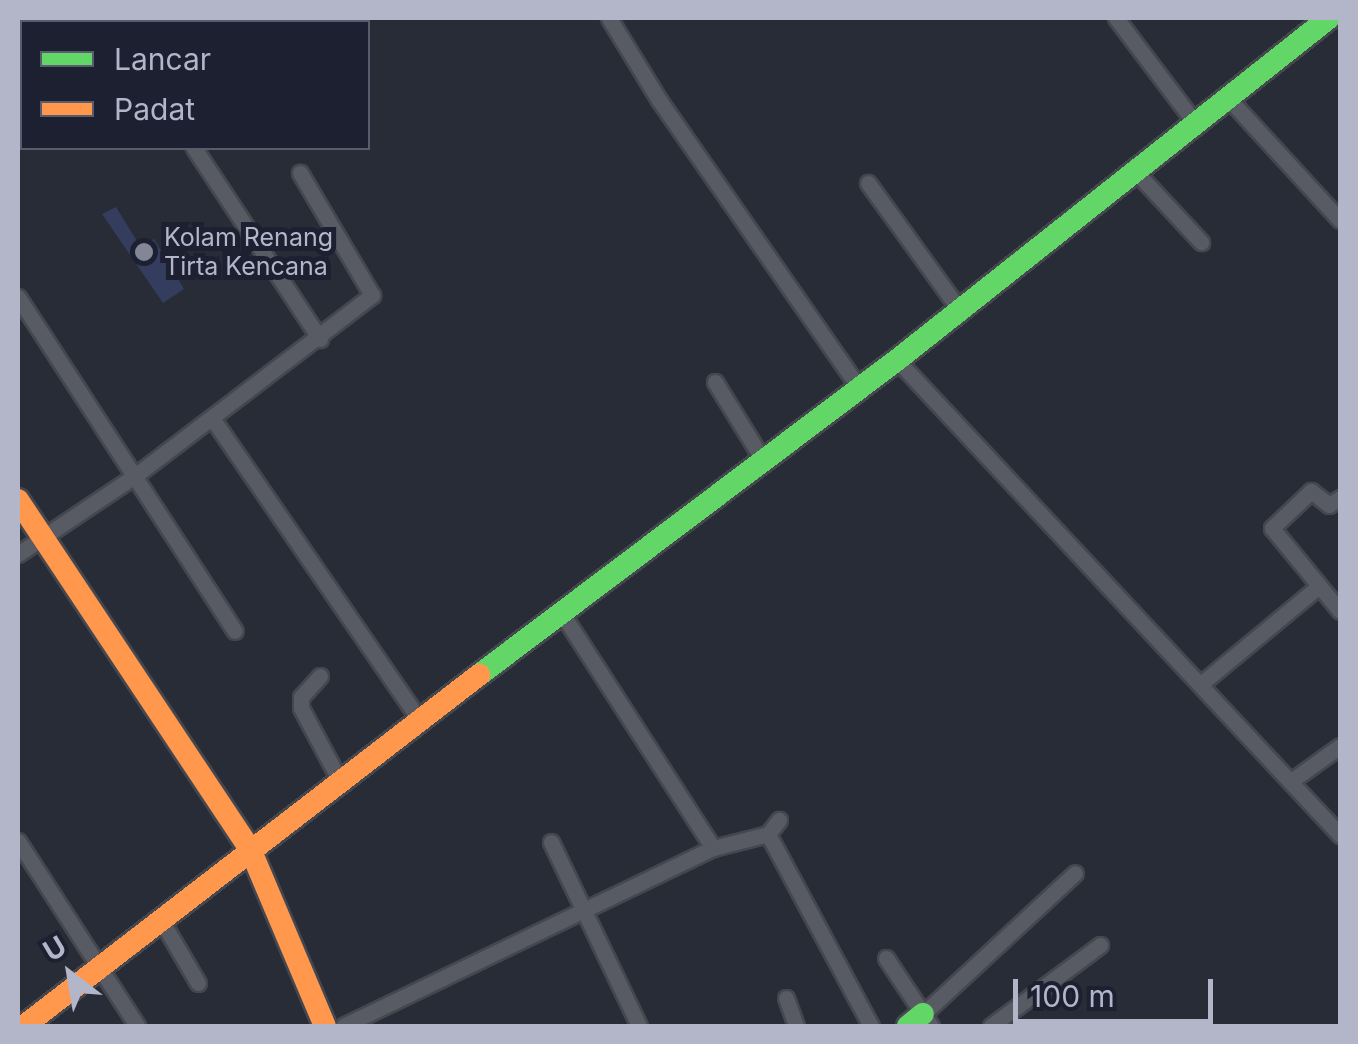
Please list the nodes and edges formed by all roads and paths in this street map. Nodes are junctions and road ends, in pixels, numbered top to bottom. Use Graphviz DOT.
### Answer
graph roads {
  1 [pos="609,18"];
  2 [pos="1116,18"];
  3 [pos="1329,18"];
  4 [pos="1228,98"];
  5 [pos="1196,124"];
  6 [pos="195,150"];
  7 [pos="1136,172"];
  8 [pos="300,173"];
  9 [pos="868,183"];
  10 [pos="1340,220"];
  11 [pos="1201,242"];
  12 [pos="18,296"];
  13 [pos="958,308"];
  14 [pos="320,339"];
  15 [pos="897,360"];
  16 [pos="715,382"];
  17 [pos="860,388"];
  18 [pos="212,418"];
  19 [pos="763,460"];
  20 [pos="136,476"];
  21 [pos="18,500"];
  22 [pos="1335,501"];
  23 [pos="1340,520"];
  24 [pos="42,537"];
  25 [pos="18,554"];
  26 [pos="1320,586"];
  27 [pos="1340,611"];
  28 [pos="561,612"];
  29 [pos="235,631"];
  30 [pos="320,676"];
  31 [pos="1202,684"];
  32 [pos="420,721"];
  33 [pos="1340,746"];
  34 [pos="1290,781"];
  35 [pos="340,783"];
  36 [pos="779,820"];
  37 [pos="768,834"];
  38 [pos="1340,835"];
  39 [pos="18,841"];
  40 [pos="552,842"];
  41 [pos="713,848"];
  42 [pos="251,851"];
  43 [pos="1075,873"];
  44 [pos="586,908"];
  45 [pos="162,920"];
  46 [pos="1100,945"];
  47 [pos="886,958"];
  48 [pos="102,966"];
  49 [pos="198,983"];
  50 [pos="786,998"];
  51 [pos="920,1022"];
  52 [pos="24,1026"];
  53 [pos="137,1026"];
  54 [pos="325,1026"];
  55 [pos="344,1026"];
  56 [pos="639,1026"];
  57 [pos="796,1026"];
  58 [pos="872,1026"];
  59 [pos="991,1026"];
  1 -- 17 [label="street"];
  2 -- 5 [label="street"];
  3 -- 4 [label="street"];
  4 -- 5 [label="street"];
  4 -- 10 [label="street"];
  5 -- 7 [label="street"];
  6 -- 14 [label="street"];
  7 -- 11 [label="street"];
  7 -- 13 [label="street"];
  8 -- 14 [label="street"];
  9 -- 13 [label="street"];
  12 -- 20 [label="street"];
  13 -- 15 [label="street"];
  14 -- 18 [label="street"];
  15 -- 17 [label="street"];
  15 -- 31 [label="street"];
  16 -- 19 [label="street"];
  17 -- 19 [label="street"];
  18 -- 20 [label="street"];
  18 -- 32 [label="street"];
  19 -- 28 [label="street"];
  20 -- 24 [label="street"];
  20 -- 29 [label="street"];
  21 -- 24 [label="street"];
  22 -- 23 [label="street"];
  22 -- 26 [label="street"];
  24 -- 25 [label="street"];
  24 -- 42 [label="street"];
  26 -- 27 [label="street"];
  26 -- 31 [label="street"];
  28 -- 32 [label="street"];
  28 -- 41 [label="street"];
  30 -- 35 [label="street"];
  31 -- 34 [label="street"];
  32 -- 35 [label="street"];
  33 -- 34 [label="street"];
  34 -- 38 [label="street"];
  35 -- 42 [label="street"];
  36 -- 37 [label="street"];
  37 -- 41 [label="street"];
  37 -- 58 [label="street"];
  39 -- 48 [label="street"];
  40 -- 44 [label="street"];
  41 -- 44 [label="street"];
  42 -- 45 [label="street"];
  42 -- 54 [label="street"];
  43 -- 51 [label="street"];
  44 -- 55 [label="street"];
  44 -- 56 [label="street"];
  45 -- 48 [label="street"];
  45 -- 49 [label="street"];
  46 -- 59 [label="street"];
  47 -- 51 [label="street"];
  48 -- 52 [label="street"];
  48 -- 53 [label="street"];
  50 -- 57 [label="street"];
}
